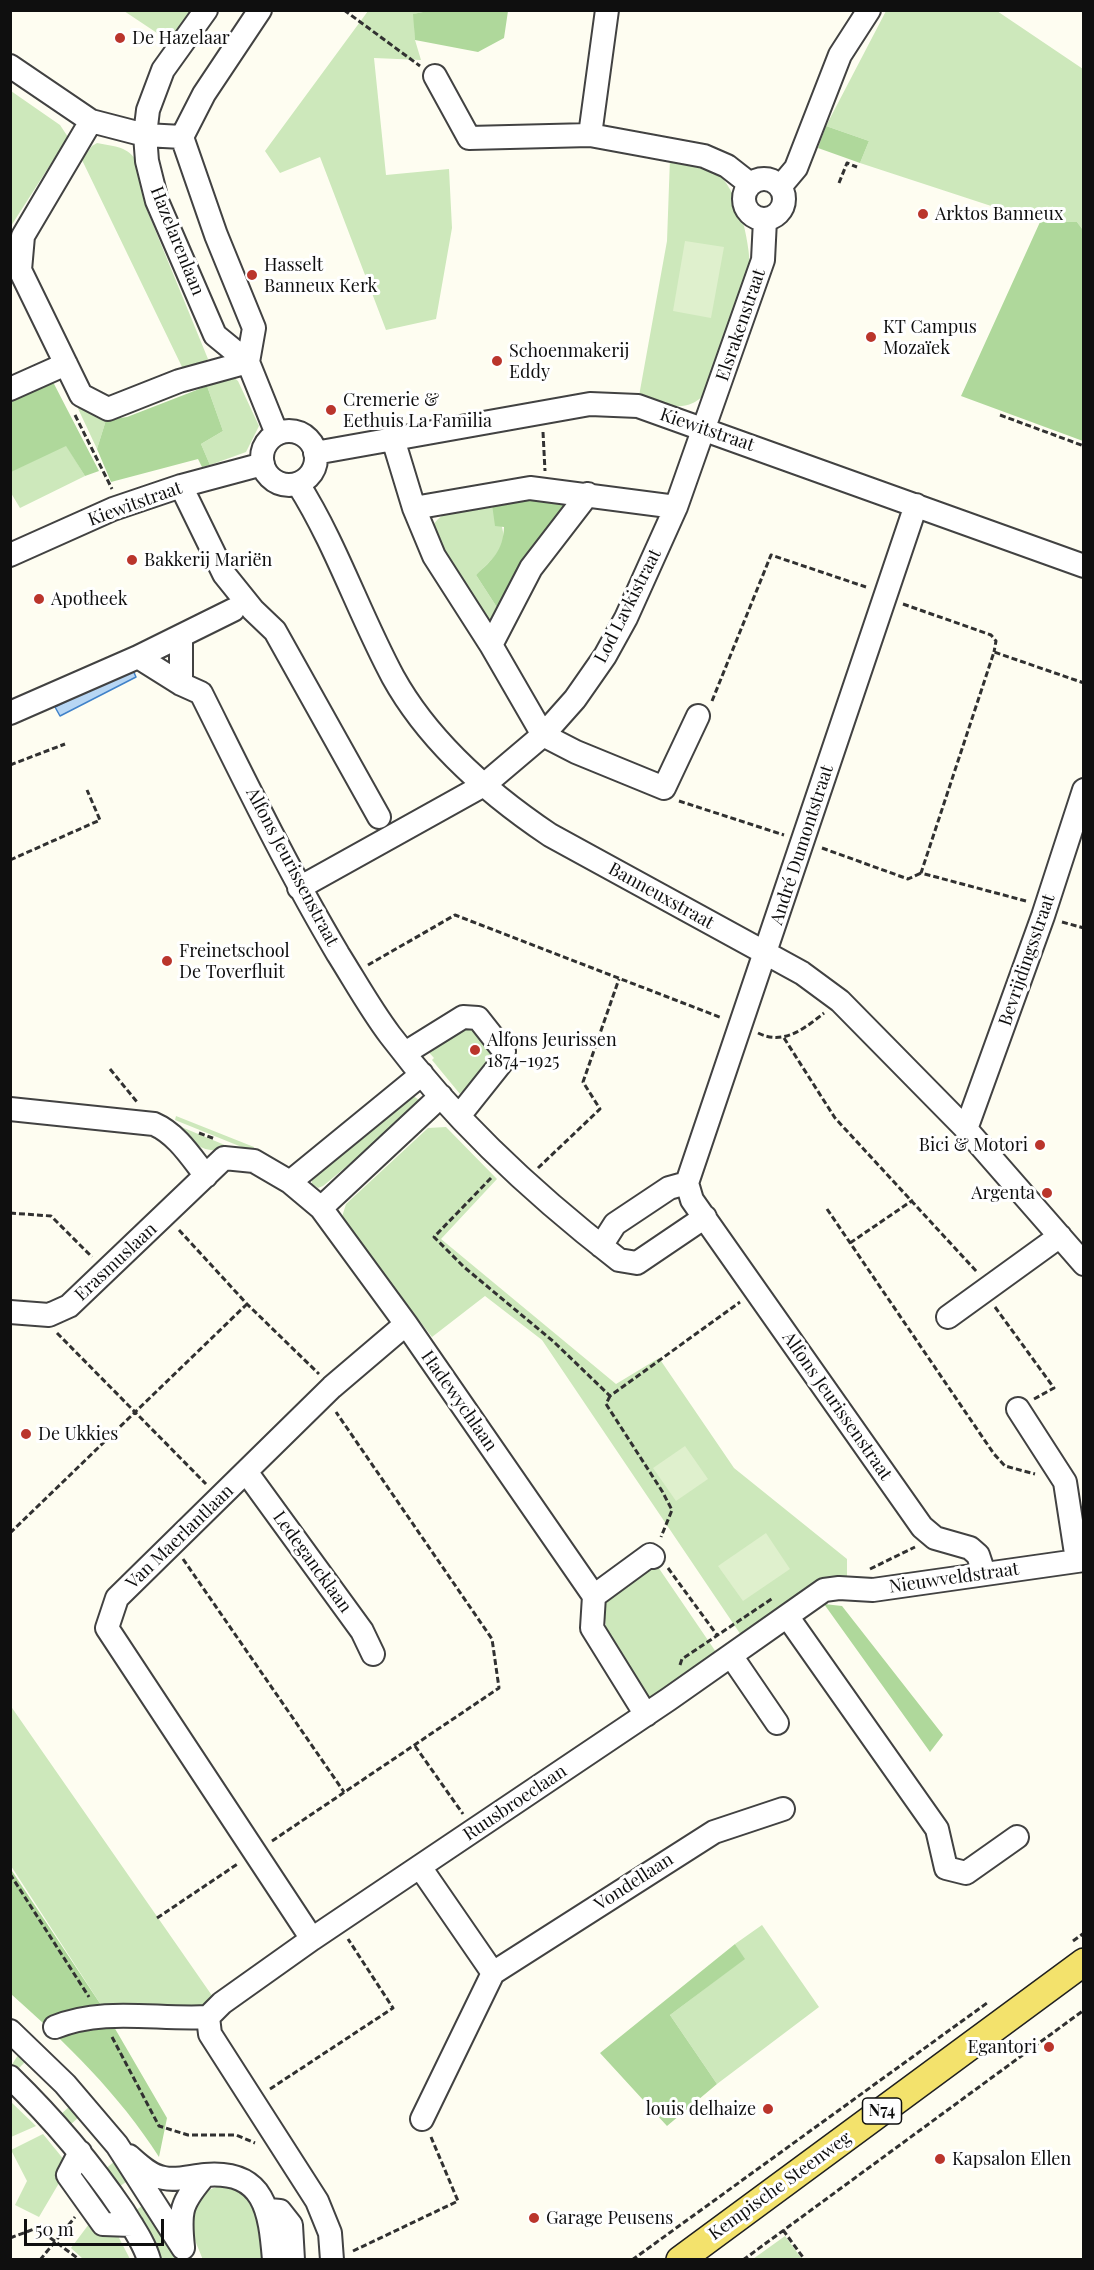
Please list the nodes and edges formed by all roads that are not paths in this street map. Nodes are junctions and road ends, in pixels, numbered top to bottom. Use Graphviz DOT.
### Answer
graph roads {
  1 [pos="206,10"];
  2 [pos="260,10"];
  3 [pos="607,10"];
  4 [pos="869,10"];
  5 [pos="10,66"];
  6 [pos="435,76"];
  7 [pos="91,121"];
  8 [pos="145,135"];
  9 [pos="590,135"];
  10 [pos="182,138"];
  11 [pos="750,184"];
  12 [pos="780,187"];
  13 [pos="765,220"];
  14 [pos="248,362"];
  15 [pos="66,364"];
  16 [pos="10,389"];
  17 [pos="705,429"];
  18 [pos="277,434"];
  19 [pos="393,439"];
  20 [pos="315,453"];
  21 [pos="263,464"];
  22 [pos="297,484"];
  23 [pos="181,486"];
  24 [pos="588,494"];
  25 [pos="916,506"];
  26 [pos="676,507"];
  27 [pos="414,508"];
  28 [pos="10,555"];
  29 [pos="1083,566"];
  30 [pos="233,610"];
  31 [pos="181,637"];
  32 [pos="491,645"];
  33 [pos="138,657"];
  34 [pos="181,684"];
  35 [pos="10,713"];
  36 [pos="698,716"];
  37 [pos="543,735"];
  38 [pos="484,784"];
  39 [pos="1083,790"];
  40 [pos="380,817"];
  41 [pos="298,888"];
  42 [pos="766,954"];
  43 [pos="405,1053"];
  44 [pos="422,1074"];
  45 [pos="441,1096"];
  46 [pos="10,1109"];
  47 [pos="459,1116"];
  48 [pos="966,1129"];
  49 [pos="220,1149"];
  50 [pos="206,1176"];
  51 [pos="290,1182"];
  52 [pos="687,1183"];
  53 [pos="321,1208"];
  54 [pos="705,1217"];
  55 [pos="1060,1236"];
  56 [pos="601,1246"];
  57 [pos="1083,1263"];
  58 [pos="10,1312"];
  59 [pos="948,1317"];
  60 [pos="406,1324"];
  61 [pos="1018,1408"];
  62 [pos="247,1473"];
  63 [pos="653,1557"];
  64 [pos="1080,1560"];
  65 [pos="984,1573"];
  66 [pos="824,1590"];
  67 [pos="594,1596"];
  68 [pos="788,1617"];
  69 [pos="373,1654"];
  70 [pos="732,1657"];
  71 [pos="646,1715"];
  72 [pos="777,1723"];
  73 [pos="783,1809"];
  74 [pos="1017,1836"];
  75 [pos="420,1867"];
  76 [pos="312,1939"];
  77 [pos="1074,1954"];
  78 [pos="493,1973"];
  79 [pos="1083,1985"];
  80 [pos="208,2017"];
  81 [pos="55,2027"];
  82 [pos="10,2031"];
  83 [pos="10,2077"];
  84 [pos="422,2120"];
  85 [pos="117,2145"];
  86 [pos="80,2152"];
  87 [pos="205,2175"];
  88 [pos="268,2210"];
  89 [pos="132,2225"];
  90 [pos="185,2254"];
  91 [pos="340,2257"];
  92 [pos="149,2259"];
  93 [pos="274,2259"];
  94 [pos="293,2259"];
  95 [pos="680,2259"];
  96 [pos="706,2259"];
  1 -- 8 [label="street, Hazelarenlaan"];
  2 -- 10 [label="street"];
  3 -- 9 [label="street"];
  4 -- 12 [label="street"];
  5 -- 7 [label="street"];
  6 -- 9 [label="street"];
  7 -- 8 [label="street"];
  7 -- 15 [label="street"];
  8 -- 10 [label="street"];
  8 -- 14 [label="street, Hazelarenlaan"];
  9 -- 11 [label="street"];
  10 -- 14 [label="street"];
  11 -- 12 [label="street"];
  11 -- 13 [label="street"];
  12 -- 13 [label="street"];
  13 -- 17 [label="street, Elsrakenstraat"];
  14 -- 15 [label="street"];
  14 -- 18 [label="street, Hazelarenlaan"];
  15 -- 16 [label="street"];
  17 -- 19 [label="street, Kiewitstraat"];
  17 -- 25 [label="street, Kiewitstraat"];
  17 -- 26 [label="street, Lod Lavkistraat"];
  18 -- 20 [label="street"];
  18 -- 21 [label="street"];
  19 -- 20 [label="street, Kiewitstraat"];
  19 -- 27 [label="street"];
  20 -- 22 [label="street"];
  21 -- 22 [label="street"];
  21 -- 23 [label="street, Kiewitstraat"];
  22 -- 38 [label="street, Banneuxstraat"];
  23 -- 28 [label="street, Kiewitstraat"];
  23 -- 40 [label="street"];
  24 -- 26 [label="street"];
  24 -- 27 [label="street"];
  24 -- 32 [label="street"];
  25 -- 29 [label="street, Kiewitstraat"];
  25 -- 42 [label="street, André Dumontstraat"];
  26 -- 37 [label="street, Lod Lavkistraat"];
  27 -- 32 [label="street"];
  30 -- 31 [label="street"];
  31 -- 33 [label="street"];
  31 -- 34 [label="street"];
  32 -- 37 [label="street"];
  33 -- 34 [label="street, Alfons Jeurissenstraat"];
  33 -- 35 [label="street"];
  34 -- 41 [label="street, Alfons Jeurissenstraat"];
  36 -- 37 [label="street"];
  37 -- 38 [label="street, Lod Lavkistraat"];
  38 -- 41 [label="street, Lod Lavkistraat"];
  38 -- 42 [label="street, Banneuxstraat"];
  39 -- 48 [label="street, Bevrijdingsstraat"];
  41 -- 43 [label="street, Alfons Jeurissenstraat"];
  42 -- 48 [label="street, Banneuxstraat"];
  42 -- 52 [label="street, André Dumontstraat"];
  43 -- 44 [label="street, Alfons Jeurissenstraat"];
  43 -- 47 [label="street"];
  44 -- 45 [label="street, Alfons Jeurissenstraat"];
  44 -- 51 [label="street"];
  45 -- 47 [label="street, Alfons Jeurissenstraat"];
  45 -- 53 [label="street"];
  46 -- 50 [label="street"];
  47 -- 56 [label="street, Alfons Jeurissenstraat"];
  48 -- 55 [label="street, Banneuxstraat"];
  49 -- 50 [label="street, Erasmuslaan"];
  49 -- 51 [label="street, Hadewychlaan"];
  50 -- 58 [label="street, Erasmuslaan"];
  51 -- 53 [label="street, Hadewychlaan"];
  52 -- 54 [label="street, Alfons Jeurissenstraat"];
  52 -- 56 [label="street"];
  53 -- 60 [label="street, Hadewychlaan"];
  54 -- 56 [label="street, Alfons Jeurissenstraat"];
  54 -- 65 [label="street, Alfons Jeurissenstraat"];
  55 -- 57 [label="street, Banneuxstraat"];
  55 -- 59 [label="street"];
  60 -- 62 [label="street, Van Maerlantlaan"];
  60 -- 67 [label="street, Hadewychlaan"];
  61 -- 64 [label="street"];
  62 -- 69 [label="street, Ledegancklaan"];
  62 -- 76 [label="street, Van Maerlantlaan"];
  63 -- 67 [label="street"];
  64 -- 65 [label="street, Nieuwveldstraat"];
  65 -- 66 [label="street, Nieuwveldstraat"];
  66 -- 68 [label="street, Ruusbroeclaan"];
  67 -- 71 [label="street"];
  68 -- 70 [label="street, Ruusbroeclaan"];
  68 -- 74 [label="street"];
  70 -- 71 [label="street, Ruusbroeclaan"];
  70 -- 72 [label="street"];
  71 -- 75 [label="street, Ruusbroeclaan"];
  73 -- 78 [label="street, Vondellaan"];
  75 -- 76 [label="street, Ruusbroeclaan"];
  75 -- 78 [label="street"];
  76 -- 80 [label="street, Ruusbroeclaan"];
  77 -- 95 [label="main road, Kempische Steenweg / N74"];
  78 -- 84 [label="street"];
  79 -- 96 [label="main road, Kempische Steenweg / N74"];
  80 -- 81 [label="street"];
  80 -- 91 [label="street"];
  82 -- 85 [label="street"];
  83 -- 86 [label="street"];
  85 -- 87 [label="street"];
  85 -- 90 [label="street"];
  86 -- 89 [label="street"];
  86 -- 89 [label="street"];
  87 -- 88 [label="street"];
  87 -- 90 [label="street"];
  88 -- 93 [label="street"];
  88 -- 94 [label="street"];
  89 -- 92 [label="street"];
}
